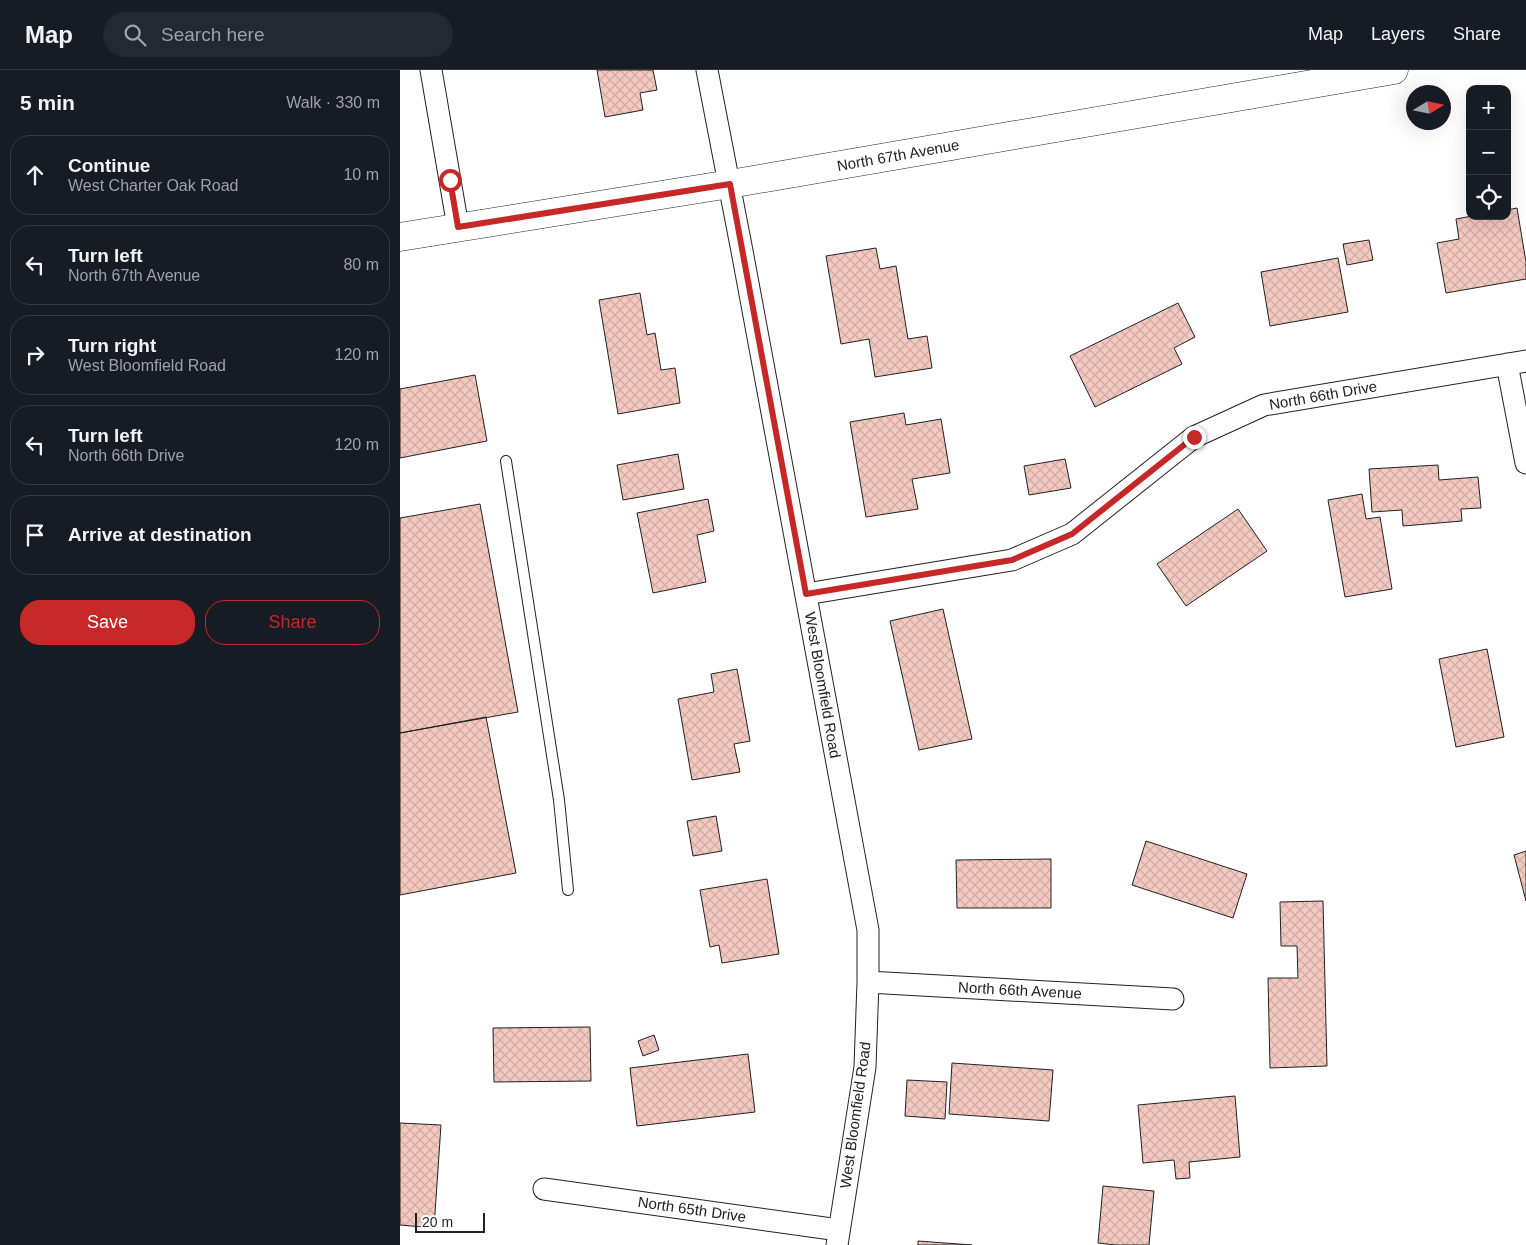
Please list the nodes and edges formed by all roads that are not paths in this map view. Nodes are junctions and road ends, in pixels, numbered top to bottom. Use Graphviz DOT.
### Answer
graph roads {
  1 [pos="431,70"];
  2 [pos="707,70"];
  3 [pos="1394,70"];
  4 [pos="730,184"];
  5 [pos="458,227"];
  6 [pos="400,237"];
  7 [pos="1516,362"];
  8 [pos="506,461"];
  9 [pos="1526,463"];
  10 [pos="806,594"];
  11 [pos="568,890"];
  12 [pos="868,982"];
  13 [pos="1173,999"];
  14 [pos="544,1189"];
  15 [pos="838,1237"];
  1 -- 5 [label="street"];
  2 -- 4 [label="street, West Bloomfield Road"];
  3 -- 4 [label="main road, North 67th Avenue"];
  4 -- 5 [label="main road, North 67th Avenue"];
  4 -- 10 [label="street, West Bloomfield Road"];
  5 -- 6 [label="main road, North 67th Avenue"];
  7 -- 9 [label="street"];
  7 -- 10 [label="street, North 66th Drive"];
  8 -- 11 [label="lane"];
  10 -- 12 [label="street, West Bloomfield Road"];
  12 -- 13 [label="street, North 66th Avenue"];
  12 -- 15 [label="street, West Bloomfield Road"];
  14 -- 15 [label="street, North 65th Drive"];
}
